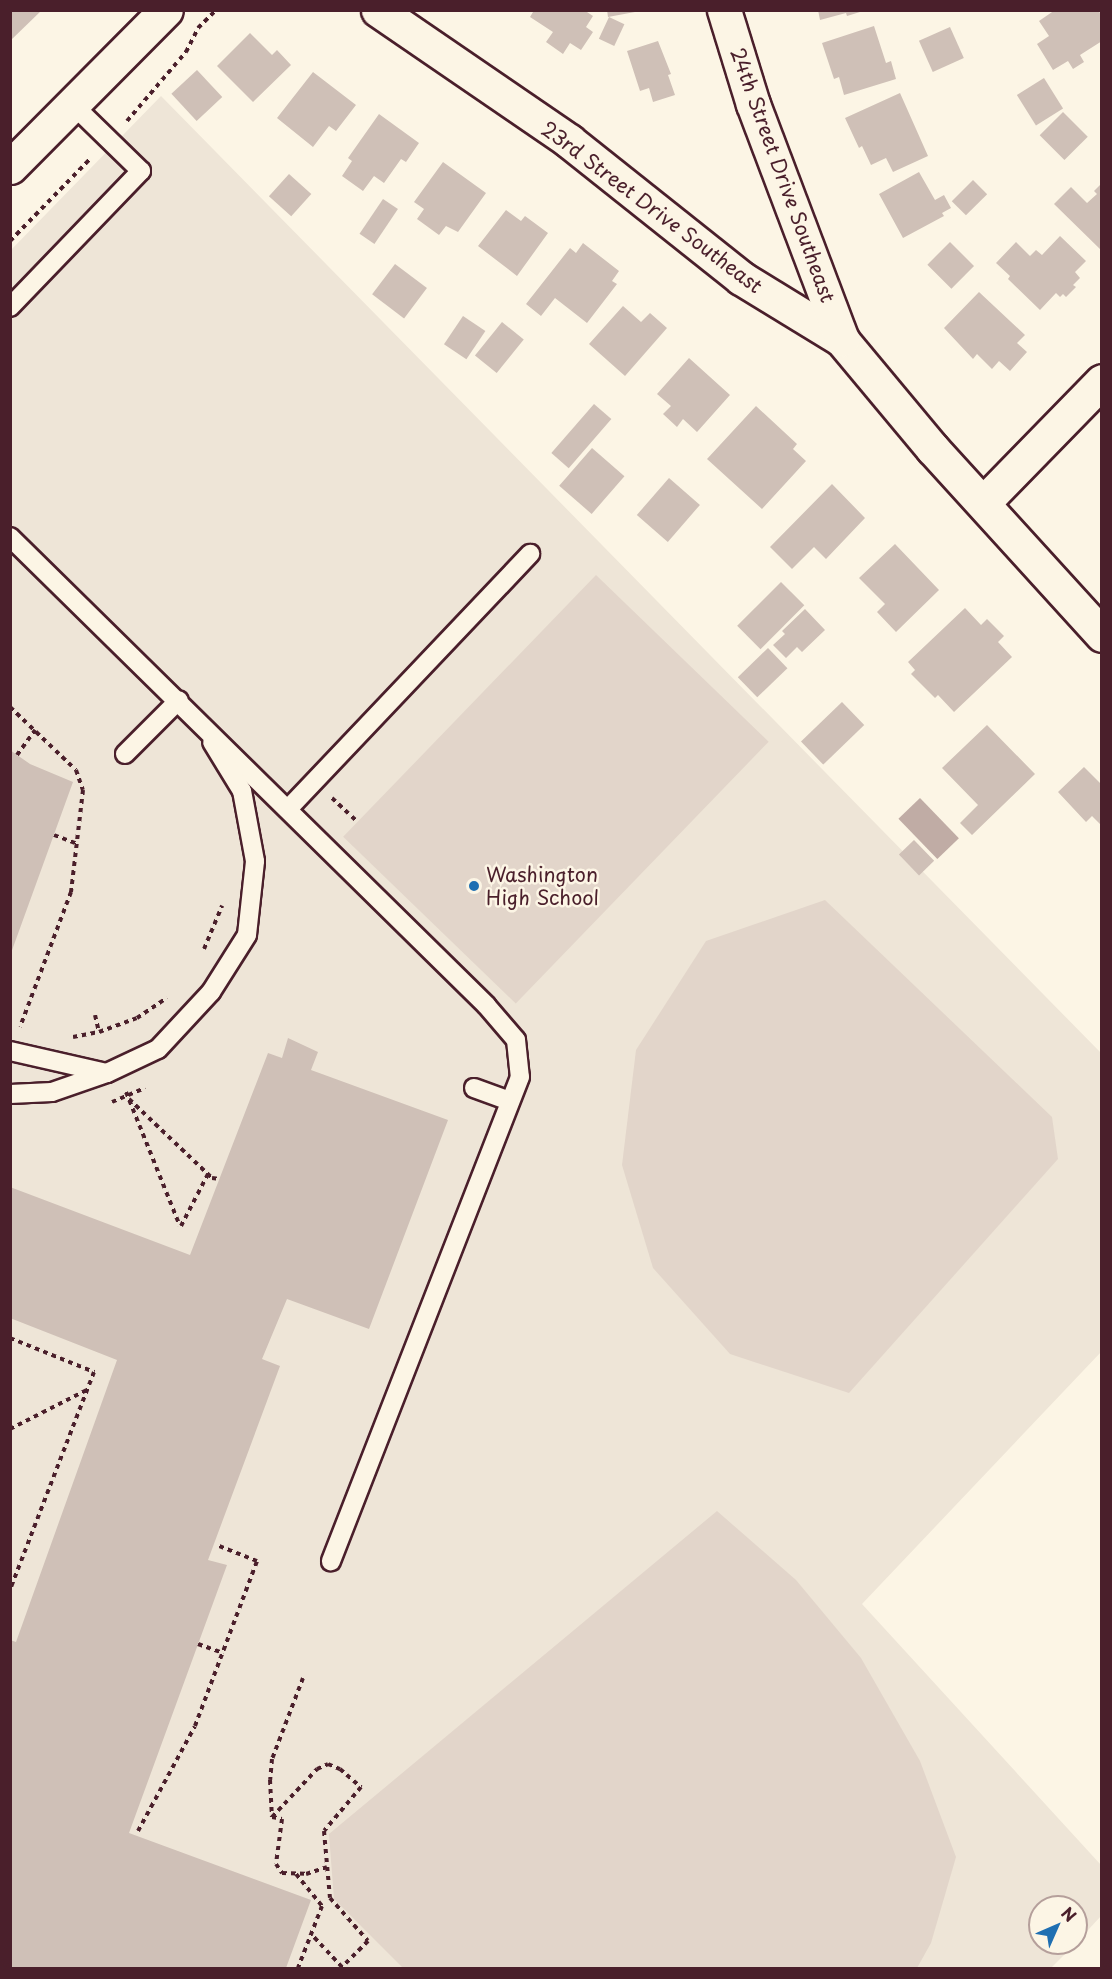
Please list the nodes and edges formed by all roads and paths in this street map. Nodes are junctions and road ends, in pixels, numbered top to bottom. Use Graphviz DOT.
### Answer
graph roads {
  1 [pos="166,10"];
  2 [pos="378,10"];
  3 [pos="724,10"];
  4 [pos="72,104"];
  5 [pos="10,167"];
  6 [pos="10,307"];
  7 [pos="842,340"];
  8 [pos="1101,381"];
  9 [pos="983,503"];
  10 [pos="10,537"];
  11 [pos="530,554"];
  12 [pos="1101,635"];
  13 [pos="179,700"];
  14 [pos="10,706"];
  15 [pos="197,718"];
  16 [pos="35,730"];
  17 [pos="125,754"];
  18 [pos="17,755"];
  19 [pos="325,791"];
  20 [pos="288,809"];
  21 [pos="357,821"];
  22 [pos="54,835"];
  23 [pos="77,844"];
  24 [pos="223,896"];
  25 [pos="200,957"];
  26 [pos="175,990"];
  27 [pos="95,1015"];
  28 [pos="10,1028"];
  29 [pos="19,1030"];
  30 [pos="99,1032"];
  31 [pos="27,1033"];
  32 [pos="67,1038"];
  33 [pos="10,1051"];
  34 [pos="111,1071"];
  35 [pos="474,1088"];
  36 [pos="10,1094"];
  37 [pos="127,1097"];
  38 [pos="510,1101"];
  39 [pos="208,1174"];
  40 [pos="220,1179"];
  41 [pos="10,1338"];
  42 [pos="87,1390"];
  43 [pos="10,1429"];
  44 [pos="219,1546"];
  45 [pos="331,1561"];
  46 [pos="10,1590"];
  47 [pos="198,1644"];
  48 [pos="223,1653"];
  49 [pos="303,1678"];
  50 [pos="272,1817"];
  51 [pos="138,1831"];
  52 [pos="327,1867"];
  53 [pos="295,1874"];
  54 [pos="311,1934"];
  55 [pos="298,1968"];
  1 -- 4 [label="street"];
  2 -- 7 [label="street, 23rd Street Drive Southeast"];
  3 -- 7 [label="street, 24th Street Drive Southeast"];
  4 -- 5 [label="street"];
  4 -- 6 [label="lane"];
  7 -- 9 [label="street, 23rd Street Drive Southeast"];
  8 -- 9 [label="street"];
  9 -- 12 [label="street, 23rd Street Drive Southeast"];
  10 -- 13 [label="lane"];
  11 -- 20 [label="lane"];
  13 -- 15 [label="lane"];
  13 -- 17 [label="lane"];
  14 -- 16 [label="path"];
  15 -- 20 [label="lane"];
  15 -- 34 [label="lane"];
  16 -- 18 [label="path"];
  16 -- 23 [label="path"];
  19 -- 21 [label="path"];
  20 -- 38 [label="lane"];
  22 -- 23 [label="path"];
  23 -- 29 [label="path"];
  24 -- 25 [label="path"];
  26 -- 30 [label="path"];
  27 -- 30 [label="path"];
  28 -- 29 [label="path"];
  29 -- 31 [label="path"];
  30 -- 32 [label="path"];
  33 -- 34 [label="lane"];
  34 -- 36 [label="lane"];
  34 -- 37 [label="path"];
  35 -- 38 [label="lane"];
  37 -- 39 [label="path"];
  37 -- 39 [label="path"];
  38 -- 45 [label="lane"];
  39 -- 40 [label="path"];
  41 -- 42 [label="path"];
  42 -- 43 [label="path"];
  42 -- 46 [label="path"];
  44 -- 48 [label="path"];
  47 -- 48 [label="path"];
  48 -- 51 [label="path"];
  49 -- 50 [label="path"];
  50 -- 52 [label="path"];
  50 -- 53 [label="path"];
  52 -- 53 [label="path"];
  52 -- 54 [label="path"];
  53 -- 54 [label="path"];
  54 -- 55 [label="path"];
}
